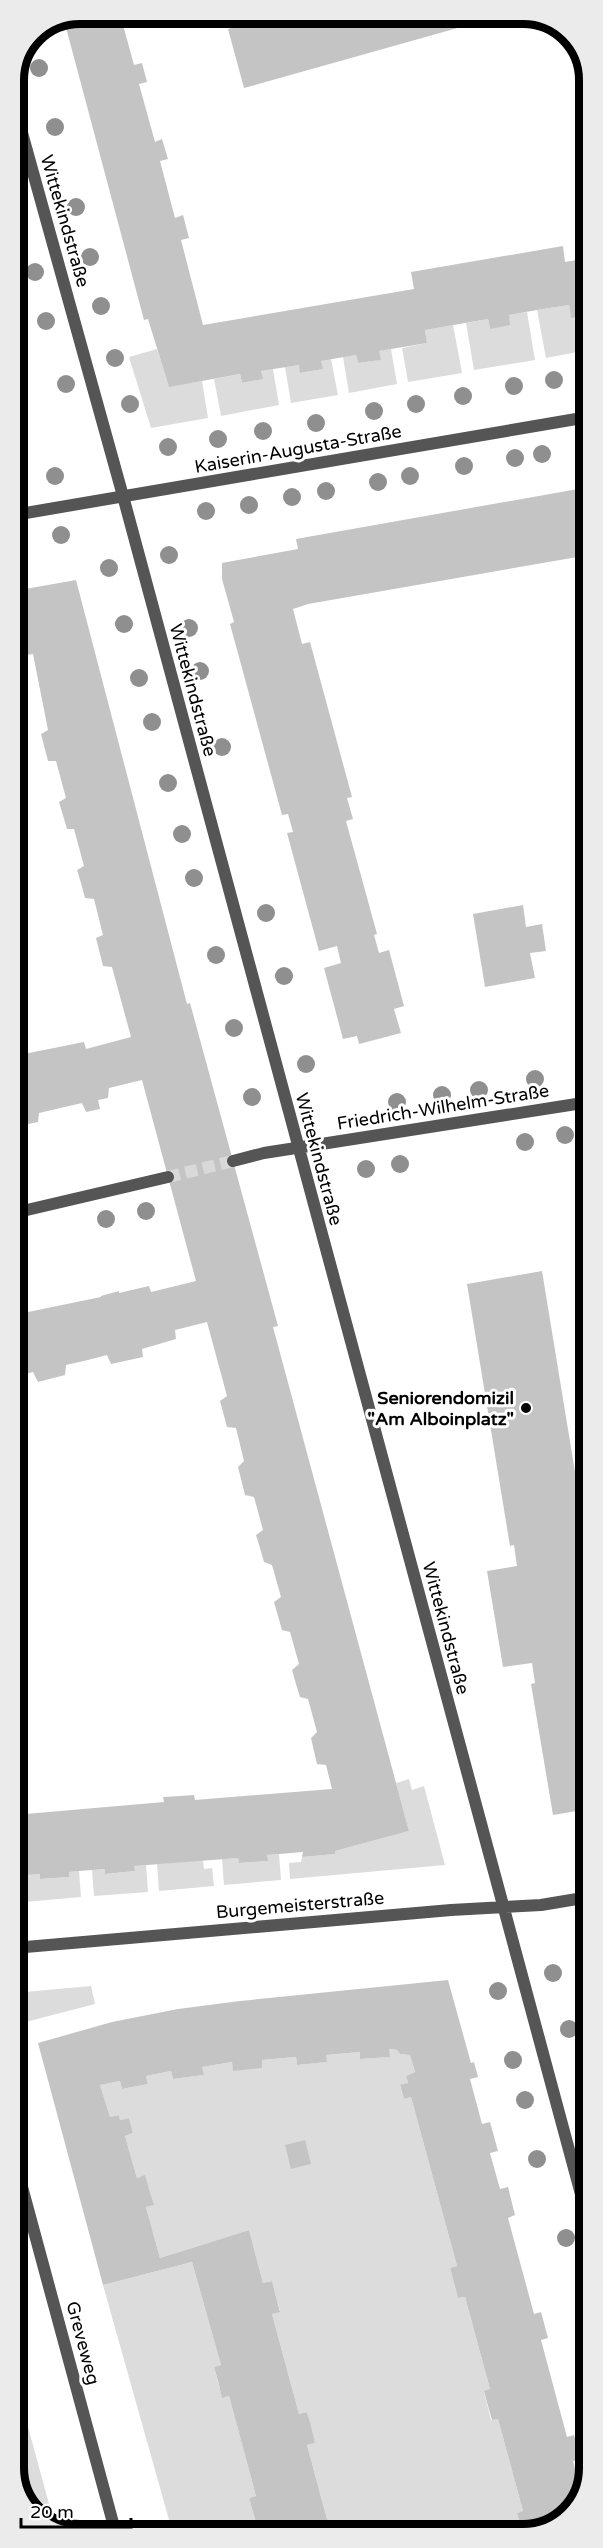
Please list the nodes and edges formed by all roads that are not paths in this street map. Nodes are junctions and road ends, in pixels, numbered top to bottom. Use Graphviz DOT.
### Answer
graph roads {
  1 [pos="24,140"];
  2 [pos="579,419"];
  3 [pos="123,496"];
  4 [pos="24,513"];
  5 [pos="579,1104"];
  6 [pos="298,1149"];
  7 [pos="233,1161"];
  8 [pos="168,1177"];
  9 [pos="24,1211"];
  10 [pos="579,1899"];
  11 [pos="504,1907"];
  12 [pos="24,1947"];
  13 [pos="579,2187"];
  14 [pos="24,2194"];
  15 [pos="113,2524"];
  1 -- 3 [label="street, Wittekindstraße"];
  2 -- 3 [label="street, Kaiserin-Augusta-Straße"];
  3 -- 4 [label="street, Kaiserin-Augusta-Straße"];
  3 -- 6 [label="street, Wittekindstraße"];
  5 -- 6 [label="street, Friedrich-Wilhelm-Straße"];
  6 -- 7 [label="street, Friedrich-Wilhelm-Straße"];
  6 -- 11 [label="street, Wittekindstraße"];
  8 -- 9 [label="street"];
  10 -- 11 [label="street, Burgemeisterstraße"];
  11 -- 12 [label="street, Burgemeisterstraße"];
  11 -- 13 [label="street, Wittekindstraße"];
  14 -- 15 [label="street, Greveweg"];
}
